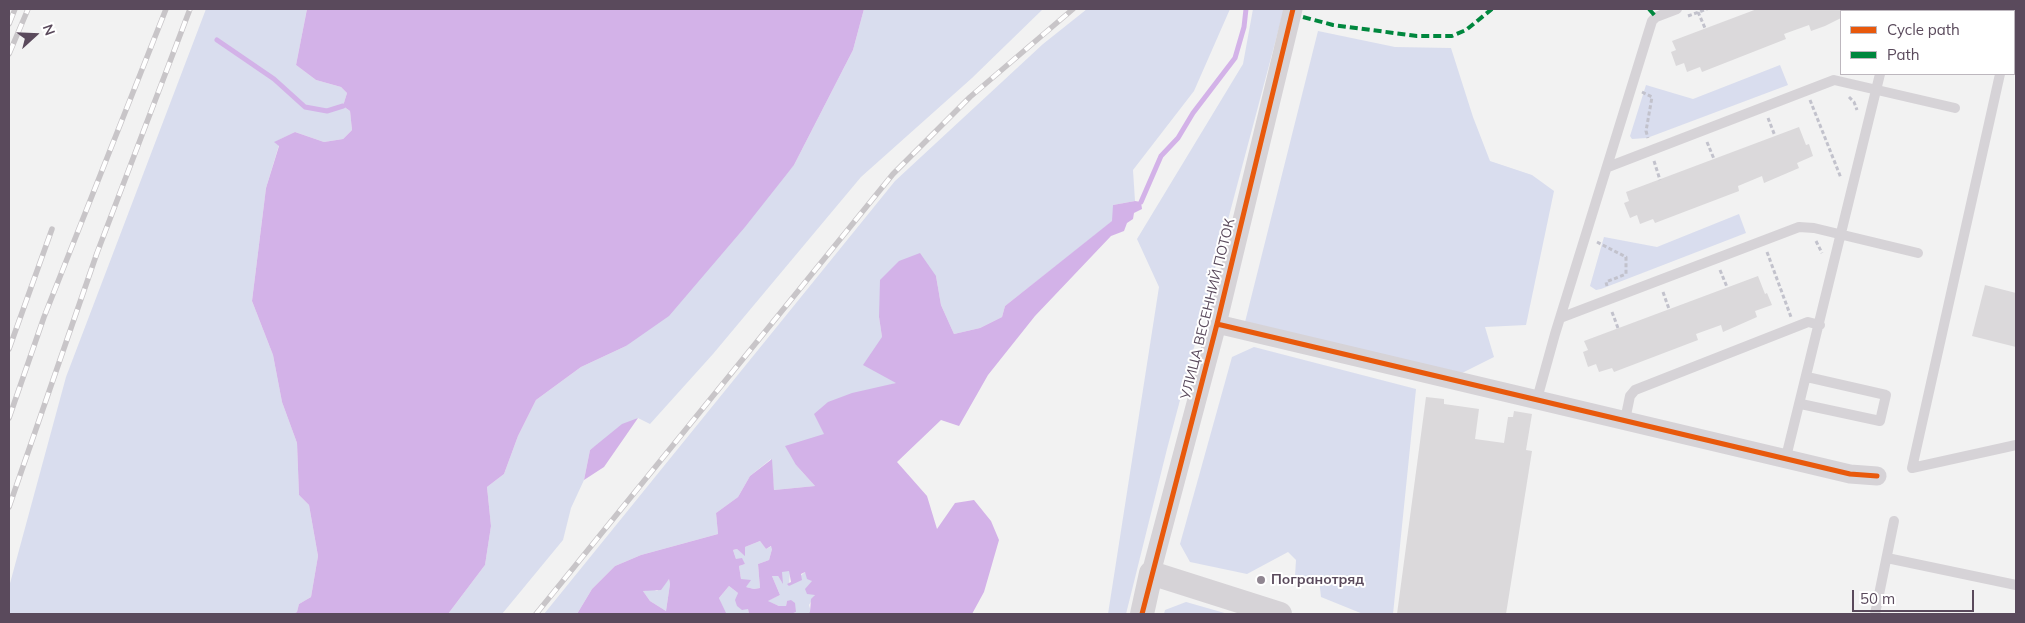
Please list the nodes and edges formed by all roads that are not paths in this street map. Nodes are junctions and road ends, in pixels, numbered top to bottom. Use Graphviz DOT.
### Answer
graph roads {
  1 [pos="1293,9"];
  2 [pos="1677,9"];
  3 [pos="2015,9"];
  4 [pos="2015,15"];
  5 [pos="1880,75"];
  6 [pos="2000,75"];
  7 [pos="1876,90"];
  8 [pos="1955,108"];
  9 [pos="1608,167"];
  10 [pos="1841,234"];
  11 [pos="1918,253"];
  12 [pos="1560,318"];
  13 [pos="1217,324"];
  14 [pos="1820,325"];
  15 [pos="1807,377"];
  16 [pos="1537,399"];
  17 [pos="1801,404"];
  18 [pos="1626,420"];
  19 [pos="2016,445"];
  20 [pos="1786,458"];
  21 [pos="1877,476"];
  22 [pos="1894,521"];
  23 [pos="1886,558"];
  24 [pos="1151,573"];
  25 [pos="2016,585"];
  26 [pos="1142,614"];
  27 [pos="1280,614"];
  28 [pos="1875,614"];
  1 -- 13 [label="street, УЛИЦА ВЕСЕННИЙ ПОТОК"];
  2 -- 9 [label="lane"];
  3 -- 4 [label="lane"];
  5 -- 7 [label="lane"];
  6 -- 19 [label="lane"];
  7 -- 8 [label="lane"];
  7 -- 9 [label="lane"];
  7 -- 10 [label="lane"];
  9 -- 12 [label="lane"];
  10 -- 11 [label="lane"];
  10 -- 12 [label="lane"];
  10 -- 14 [label="lane"];
  12 -- 16 [label="lane"];
  13 -- 16 [label="street"];
  13 -- 24 [label="street, УЛИЦА ВЕСЕННИЙ ПОТОК"];
  14 -- 15 [label="lane"];
  14 -- 18 [label="lane"];
  15 -- 17 [label="lane"];
  15 -- 17 [label="lane"];
  16 -- 18 [label="street"];
  17 -- 20 [label="lane"];
  18 -- 20 [label="street"];
  20 -- 21 [label="street"];
  22 -- 23 [label="lane"];
  23 -- 25 [label="lane"];
  23 -- 28 [label="lane"];
  24 -- 26 [label="street, УЛИЦА ВЕСЕННИЙ ПОТОК"];
  24 -- 27 [label="street"];
}
